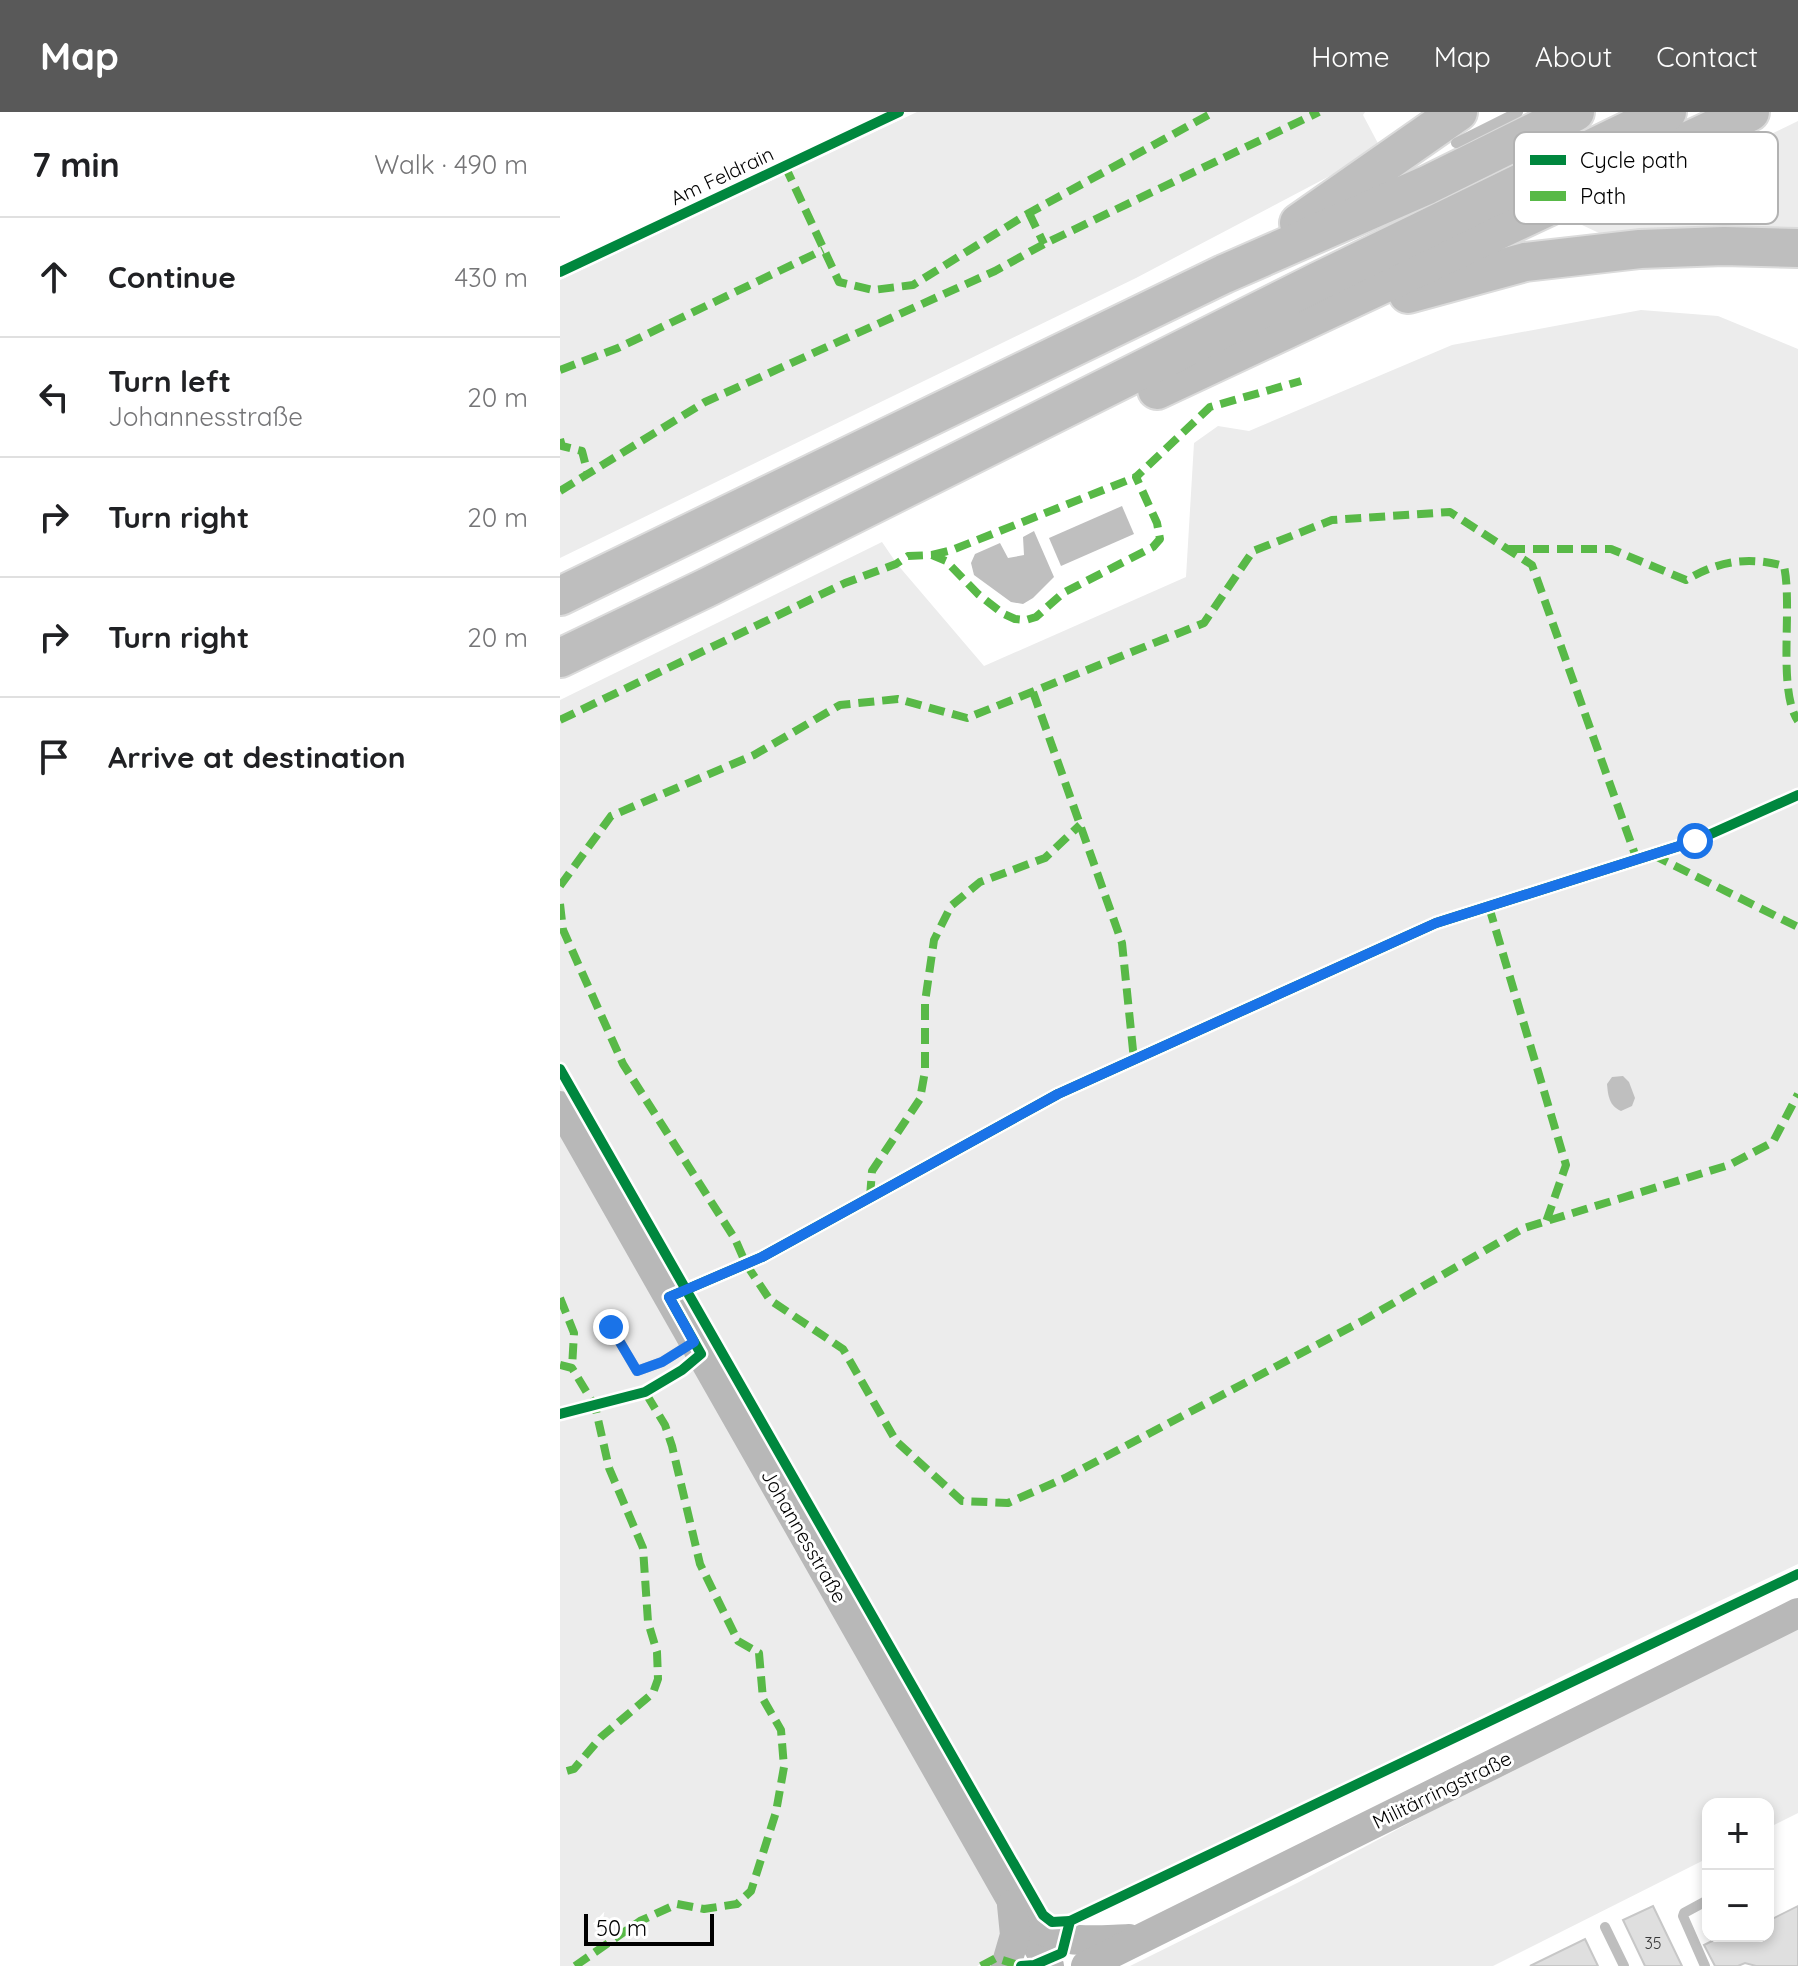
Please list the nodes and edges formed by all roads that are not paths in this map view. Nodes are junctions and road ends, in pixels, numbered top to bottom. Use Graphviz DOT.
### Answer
graph roads {
  1 [pos="1518,112"];
  2 [pos="1575,112"];
  3 [pos="1667,112"];
  4 [pos="1750,112"];
  5 [pos="1457,128"];
  6 [pos="1534,132"];
  7 [pos="1626,132"];
  8 [pos="1708,132"];
  9 [pos="1514,142"];
  10 [pos="1514,186"];
  11 [pos="1514,223"];
  12 [pos="1798,248"];
  13 [pos="1224,274"];
  14 [pos="1232,356"];
  15 [pos="706,588"];
  16 [pos="560,596"];
  17 [pos="560,658"];
  18 [pos="560,1106"];
  19 [pos="611,1327"];
  20 [pos="694,1342"];
  21 [pos="1798,1613"];
  22 [pos="1702,1903"];
  23 [pos="1017,1910"];
  24 [pos="1605,1927"];
  25 [pos="1141,1939"];
  26 [pos="1006,1966"];
  27 [pos="1049,1966"];
  28 [pos="1086,1966"];
  29 [pos="1624,1966"];
  30 [pos="1705,1966"];
  1 -- 5 [label="lane"];
  2 -- 6 [label="highway"];
  3 -- 7 [label="highway"];
  4 -- 8 [label="highway"];
  5 -- 13 [label="highway"];
  9 -- 13 [label="highway"];
  10 -- 15 [label="highway"];
  11 -- 14 [label="highway"];
  12 -- 14 [label="highway"];
  13 -- 16 [label="highway"];
  14 -- 15 [label="highway"];
  15 -- 17 [label="highway"];
  18 -- 20 [label="main road, Johannesstraße"];
  19 -- 20 [label="lane"];
  20 -- 23 [label="main road, Johannesstraße"];
  21 -- 25 [label="main road, Militärringstraße"];
  22 -- 30 [label="lane"];
  23 -- 25 [label="main road"];
  23 -- 26 [label="main road"];
  23 -- 27 [label="main road, Johannesstraße"];
  24 -- 29 [label="lane"];
  25 -- 28 [label="main road, Militärringstraße"];
}
